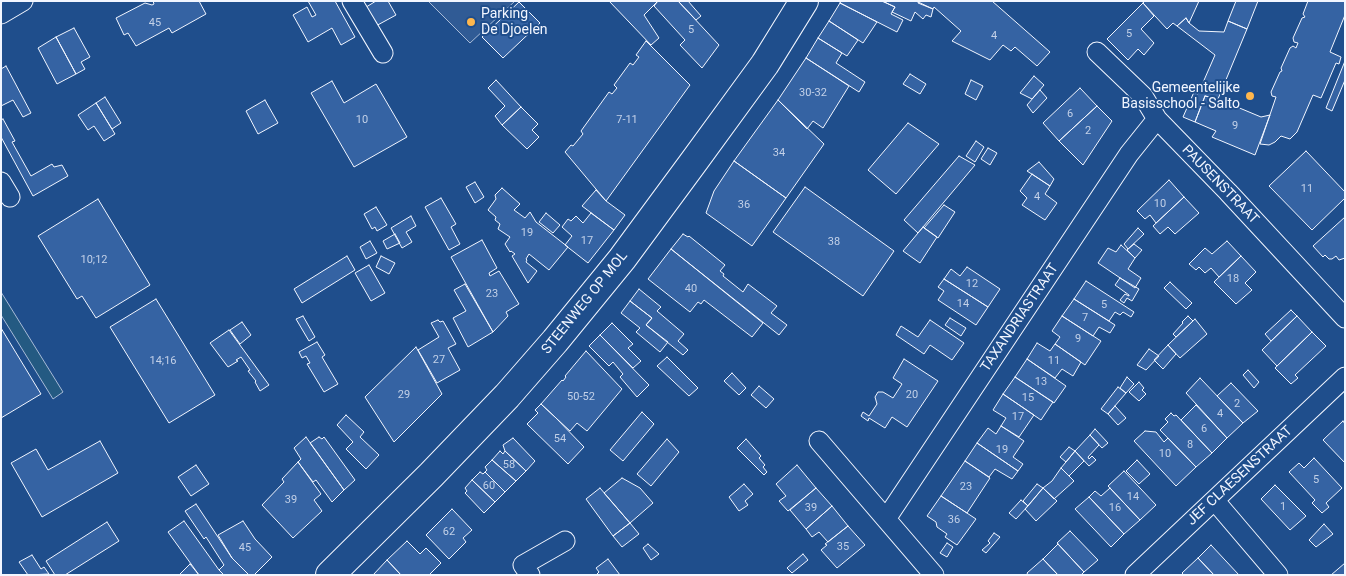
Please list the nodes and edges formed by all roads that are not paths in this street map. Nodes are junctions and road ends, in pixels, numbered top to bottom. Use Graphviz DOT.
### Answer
graph roads {
  1 [pos="24,1"];
  2 [pos="352,1"];
  3 [pos="804,1"];
  4 [pos="1,14"];
  5 [pos="1097,52"];
  6 [pos="383,53"];
  7 [pos="1156,119"];
  8 [pos="1345,318"];
  9 [pos="1345,377"];
  10 [pos="819,441"];
  11 [pos="1215,500"];
  12 [pos="886,519"];
  13 [pos="564,541"];
  14 [pos="330,575"];
  15 [pos="530,575"];
  16 [pos="934,575"];
  17 [pos="1135,575"];
  18 [pos="1278,575"];
  1 -- 4 [label="street"];
  2 -- 6 [label="street"];
  3 -- 14 [label="main road, STEENWEG OP MOL"];
  5 -- 7 [label="street, PAUSENSTRAAT"];
  7 -- 8 [label="street, PAUSENSTRAAT"];
  7 -- 12 [label="street, TAXANDRIASTRAAT"];
  9 -- 11 [label="street, JEF CLAESENSTRAAT"];
  10 -- 12 [label="street"];
  11 -- 17 [label="street, JEF CLAESENSTRAAT"];
  11 -- 18 [label="street"];
  12 -- 16 [label="street"];
  13 -- 15 [label="street"];
}
